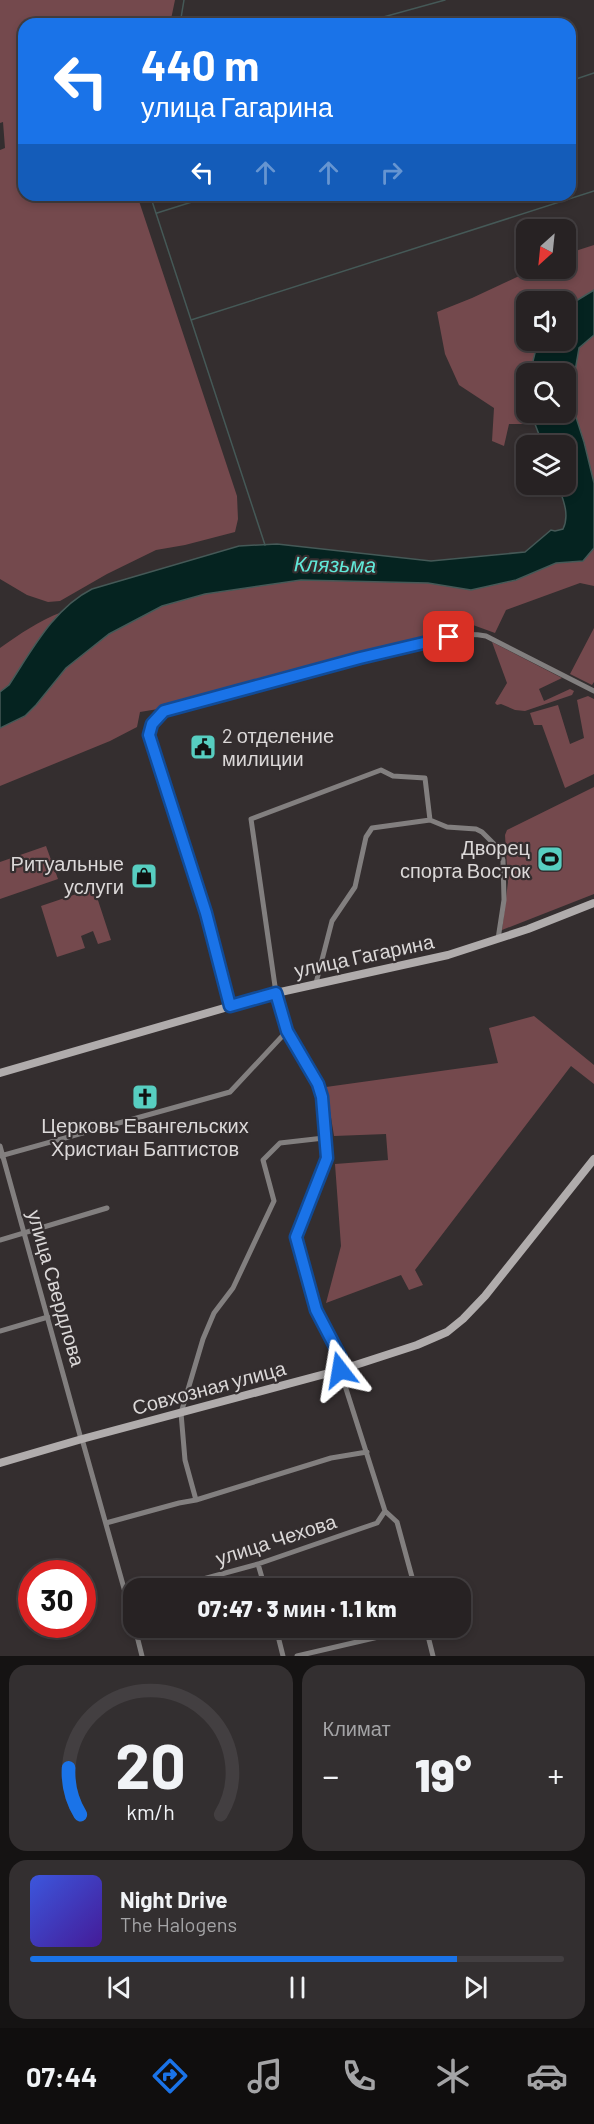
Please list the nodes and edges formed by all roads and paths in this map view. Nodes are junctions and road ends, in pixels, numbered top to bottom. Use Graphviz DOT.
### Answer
graph roads {
  1 [pos="594,691"];
  2 [pos="430,820"];
  3 [pos="594,903"];
  4 [pos="498,939"];
  5 [pos="316,983"];
  6 [pos="276,993"];
  7 [pos="230,1006"];
  8 [pos="287,1031"];
  9 [pos="0,1073"];
  10 [pos="324,1137"];
  11 [pos="0,1146"];
  12 [pos="1,1155"];
  13 [pos="594,1159"];
  14 [pos="107,1208"];
  15 [pos="24,1234"];
  16 [pos="0,1240"];
  17 [pos="48,1317"];
  18 [pos="0,1331"];
  19 [pos="340,1370"];
  20 [pos="181,1413"];
  21 [pos="82,1439"];
  22 [pos="367,1452"];
  23 [pos="0,1463"];
  24 [pos="196,1500"];
  25 [pos="385,1511"];
  26 [pos="106,1523"];
  27 [pos="258,1563"];
  28 [pos="123,1578"];
  29 [pos="205,1578"];
  30 [pos="262,1578"];
  31 [pos="412,1578"];
  32 [pos="137,1638"];
  33 [pos="279,1638"];
  34 [pos="374,1638"];
  35 [pos="428,1638"];
  36 [pos="142,1656"];
  37 [pos="284,1656"];
  38 [pos="297,1656"];
  39 [pos="433,1656"];
  1 -- 7 [label="street"];
  2 -- 4 [label="street"];
  2 -- 5 [label="street"];
  2 -- 6 [label="street"];
  3 -- 4 [label="street, улица Гагарина"];
  4 -- 5 [label="street, улица Гагарина"];
  5 -- 6 [label="street, улица Гагарина"];
  6 -- 7 [label="street, улица Гагарина"];
  6 -- 8 [label="street"];
  7 -- 9 [label="street, улица Гагарина"];
  8 -- 10 [label="street"];
  8 -- 12 [label="street"];
  10 -- 19 [label="street"];
  10 -- 20 [label="street"];
  11 -- 12 [label="street, улица Свердлова"];
  12 -- 15 [label="street, улица Свердлова"];
  13 -- 19 [label="street, Совхозная улица"];
  14 -- 15 [label="street"];
  15 -- 16 [label="street"];
  15 -- 17 [label="street, улица Свердлова"];
  17 -- 18 [label="street"];
  17 -- 21 [label="street, улица Свердлова"];
  19 -- 20 [label="street, Совхозная улица"];
  19 -- 22 [label="street"];
  20 -- 21 [label="street, Совхозная улица"];
  20 -- 24 [label="street"];
  21 -- 23 [label="street, Совхозная улица"];
  21 -- 26 [label="street, улица Свердлова"];
  22 -- 24 [label="street"];
  22 -- 25 [label="street"];
  24 -- 26 [label="street"];
  25 -- 27 [label="street, улица Чехова"];
  25 -- 31 [label="street"];
  26 -- 28 [label="street, улица Свердлова"];
  27 -- 29 [label="street, улица Чехова"];
  27 -- 30 [label="street"];
  32 -- 36 [label="street, улица Свердлова"];
  33 -- 37 [label="street"];
  34 -- 38 [label="street"];
  35 -- 39 [label="street"];
}
